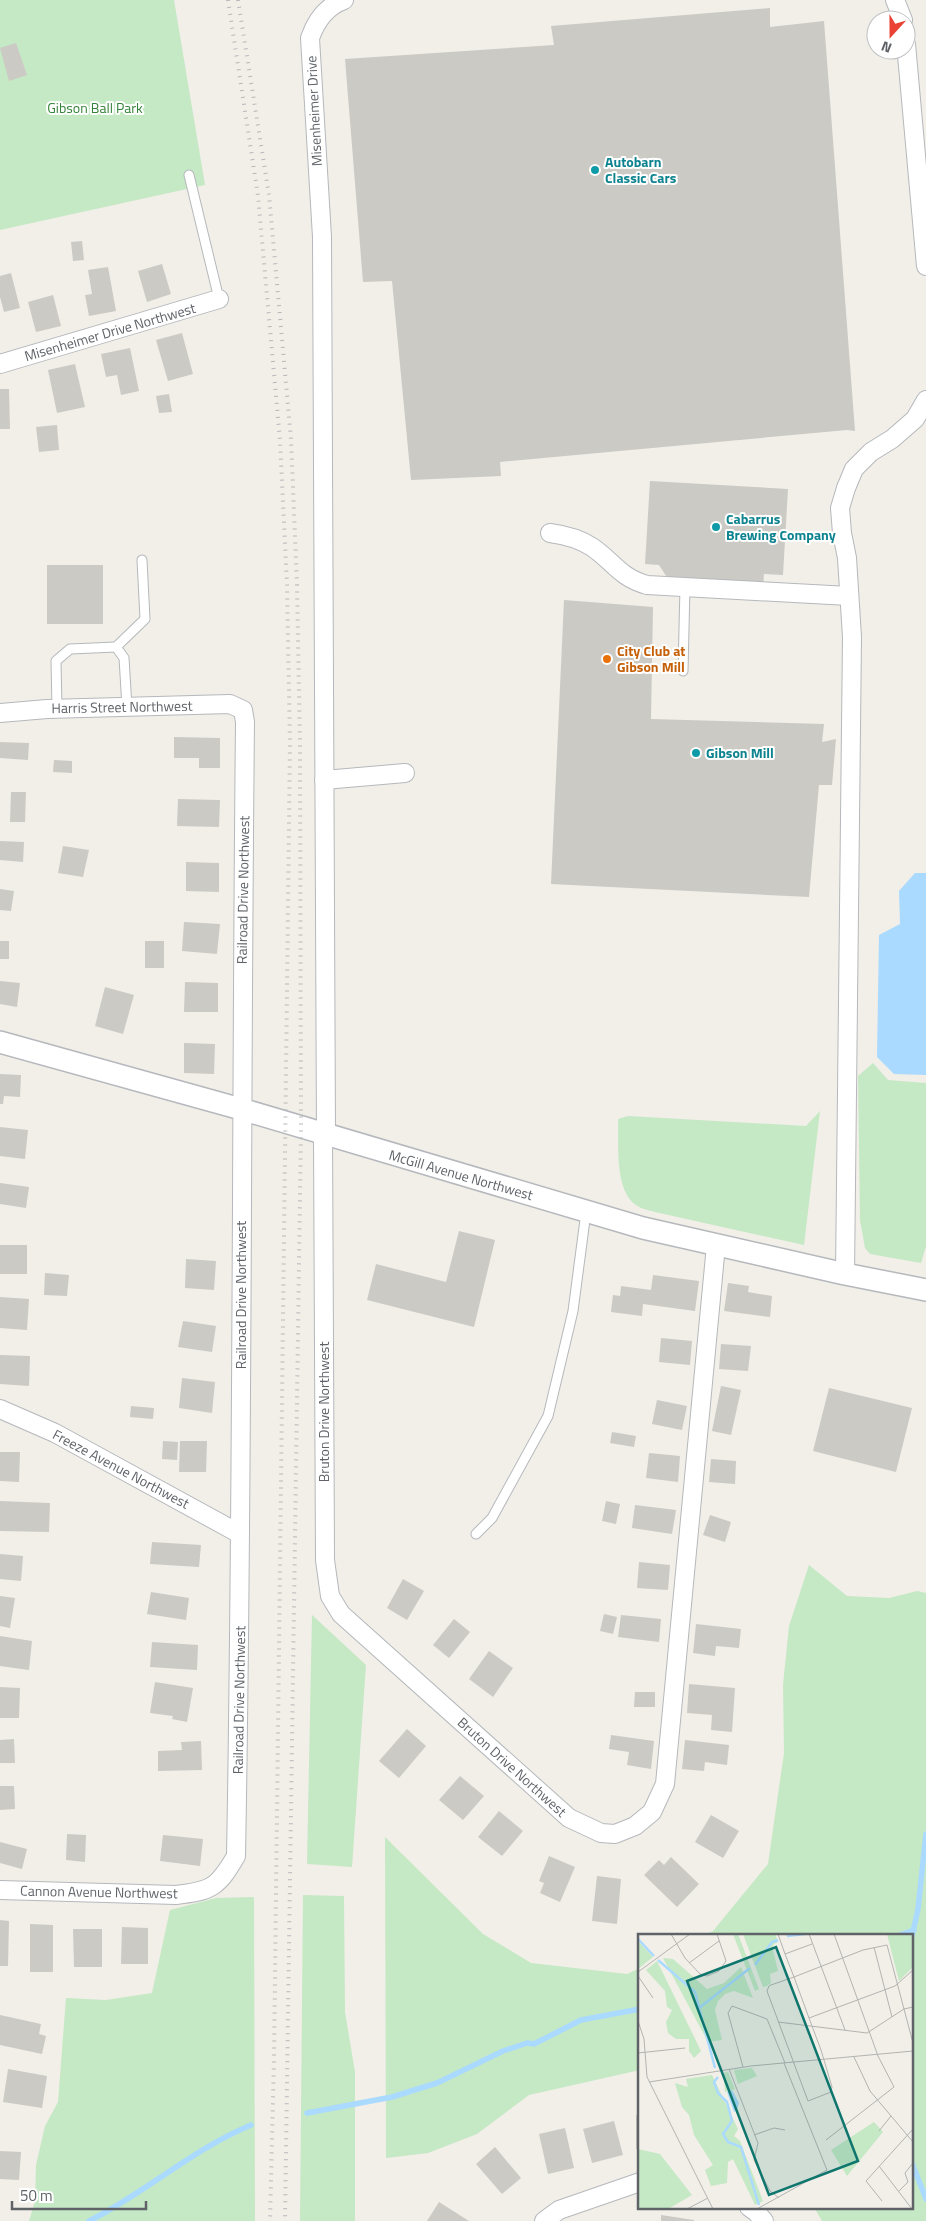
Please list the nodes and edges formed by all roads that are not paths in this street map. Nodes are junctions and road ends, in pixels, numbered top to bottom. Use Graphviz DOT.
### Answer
graph roads {
  1 [pos="344,0"];
  2 [pos="907,60"];
  3 [pos="190,175"];
  4 [pos="926,266"];
  5 [pos="219,300"];
  6 [pos="0,364"];
  7 [pos="926,400"];
  8 [pos="550,533"];
  9 [pos="142,560"];
  10 [pos="685,587"];
  11 [pos="850,596"];
  12 [pos="116,647"];
  13 [pos="683,671"];
  14 [pos="127,706"];
  15 [pos="57,708"];
  16 [pos="243,710"];
  17 [pos="0,713"];
  18 [pos="405,773"];
  19 [pos="324,780"];
  20 [pos="0,1042"];
  21 [pos="241,1110"];
  22 [pos="324,1135"];
  23 [pos="586,1212"];
  24 [pos="716,1244"];
  25 [pos="845,1274"];
  26 [pos="926,1290"];
  27 [pos="0,1409"];
  28 [pos="240,1534"];
  29 [pos="476,1534"];
  30 [pos="224,1878"];
  31 [pos="0,1890"];
  32 [pos="638,2183"];
  33 [pos="750,2208"];
  34 [pos="544,2221"];
  35 [pos="764,2221"];
  1 -- 19 [label="street, Misenheimer Drive"];
  2 -- 4 [label="street"];
  3 -- 5 [label="lane"];
  5 -- 6 [label="street, Misenheimer Drive Northwest"];
  7 -- 11 [label="street"];
  8 -- 10 [label="street"];
  9 -- 12 [label="lane"];
  10 -- 11 [label="street"];
  10 -- 13 [label="lane"];
  11 -- 25 [label="street"];
  12 -- 14 [label="lane"];
  12 -- 15 [label="lane"];
  14 -- 15 [label="street, Harris Street Northwest"];
  14 -- 16 [label="street, Harris Street Northwest"];
  15 -- 17 [label="street, Harris Street Northwest"];
  16 -- 21 [label="street, Railroad Drive Northwest"];
  18 -- 19 [label="street"];
  19 -- 22 [label="street, Bruton Drive Northwest"];
  20 -- 21 [label="street, McGill Avenue Northwest"];
  21 -- 22 [label="street, McGill Avenue Northwest"];
  21 -- 28 [label="street, Railroad Drive Northwest"];
  22 -- 23 [label="street, McGill Avenue Northwest"];
  22 -- 24 [label="street, Bruton Drive Northwest"];
  23 -- 24 [label="street, McGill Avenue Northwest"];
  23 -- 29 [label="lane"];
  24 -- 25 [label="street, McGill Avenue Northwest"];
  25 -- 26 [label="street, McGill Avenue Northwest"];
  27 -- 28 [label="street, Freeze Avenue Northwest"];
  28 -- 30 [label="street, Railroad Drive Northwest"];
  30 -- 31 [label="street, Cannon Avenue Northwest"];
  32 -- 34 [label="street"];
  33 -- 35 [label="street"];
}
